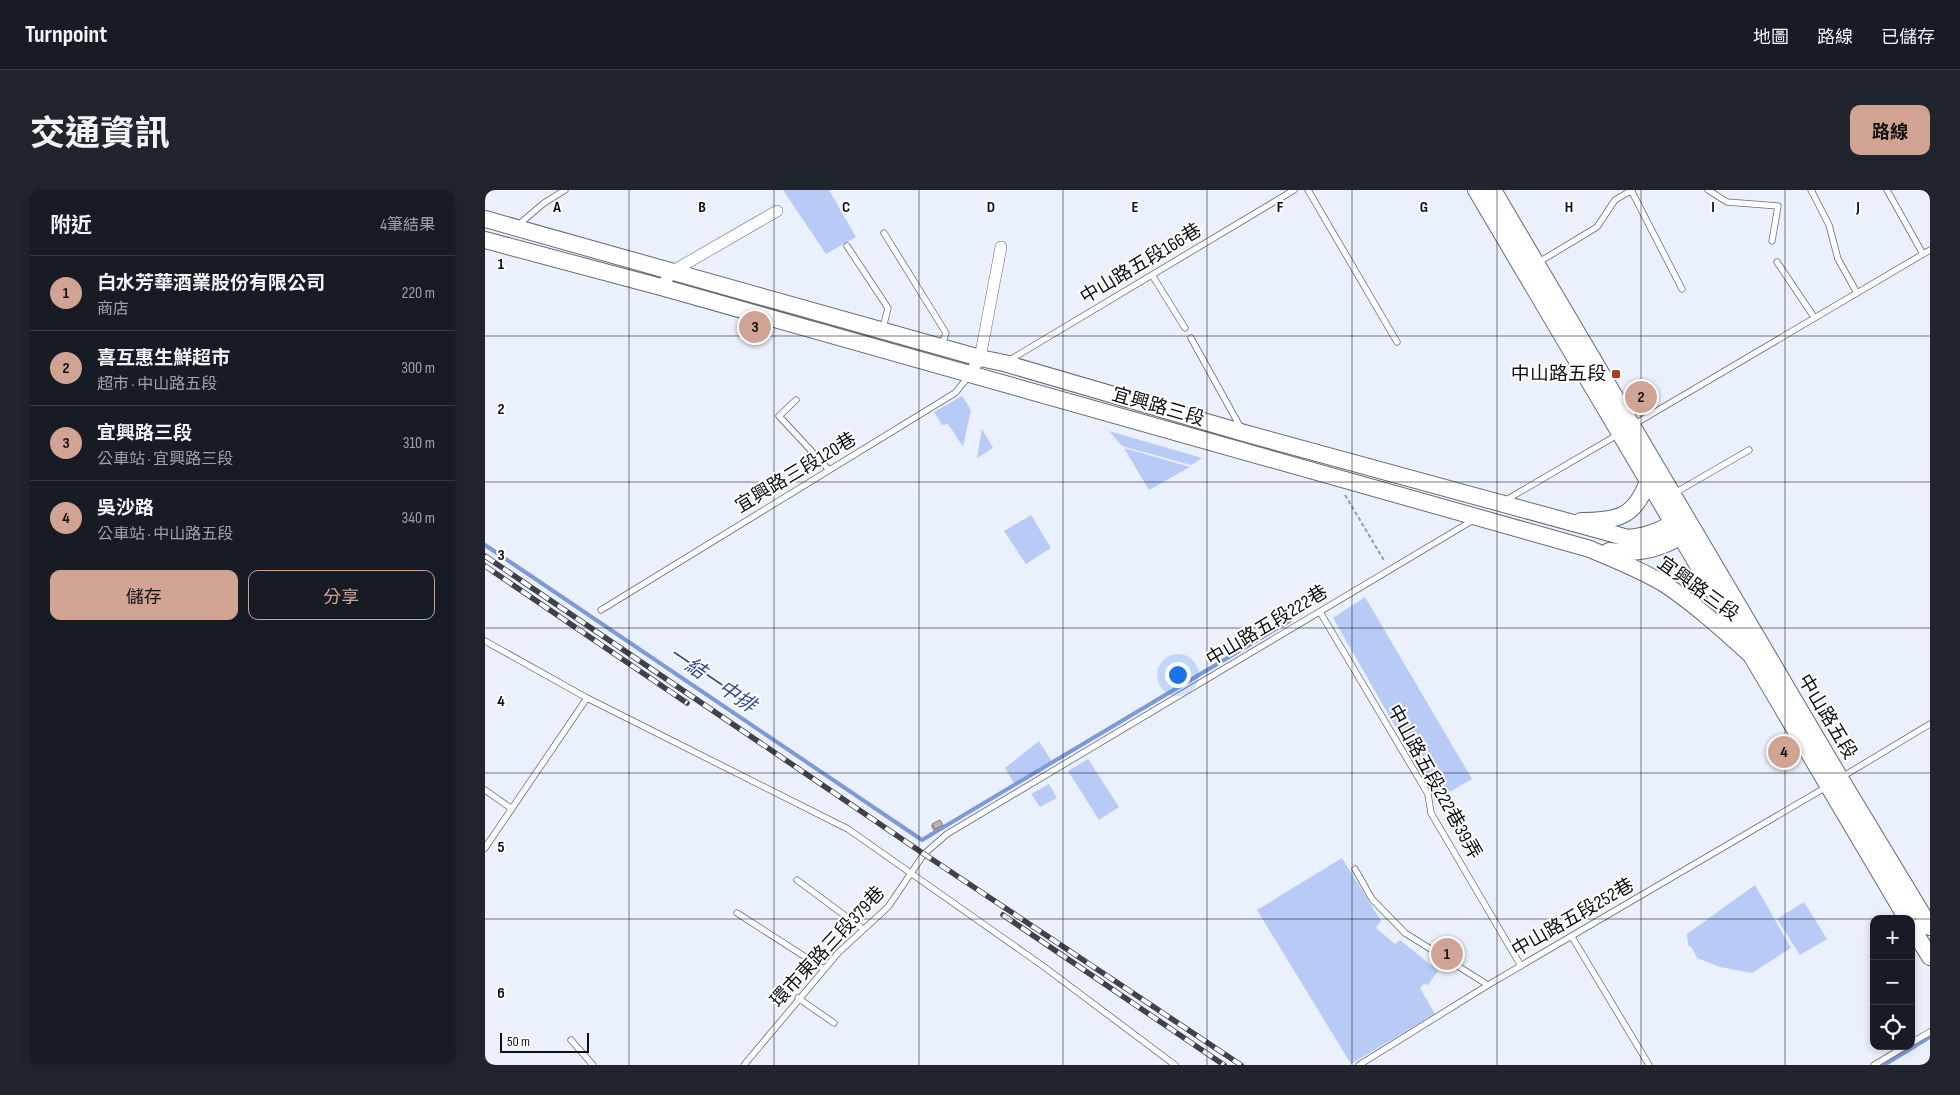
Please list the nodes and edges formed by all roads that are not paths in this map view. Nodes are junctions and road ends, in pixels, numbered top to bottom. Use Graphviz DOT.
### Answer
graph roads {
  1 [pos="565,190"];
  2 [pos="1294,190"];
  3 [pos="1308,190"];
  4 [pos="1476,190"];
  5 [pos="1493,190"];
  6 [pos="1632,190"];
  7 [pos="1708,190"];
  8 [pos="1811,190"];
  9 [pos="1887,190"];
  10 [pos="777,211"];
  11 [pos="485,219"];
  12 [pos="516,228"];
  13 [pos="884,233"];
  14 [pos="485,240"];
  15 [pos="1772,241"];
  16 [pos="847,246"];
  17 [pos="1001,247"];
  18 [pos="1930,250"];
  19 [pos="1923,254"];
  20 [pos="1777,262"];
  21 [pos="1531,267"];
  22 [pos="673,271"];
  23 [pos="1152,275"];
  24 [pos="661,287"];
  25 [pos="1682,290"];
  26 [pos="1857,293"];
  27 [pos="1815,317"];
  28 [pos="1185,328"];
  29 [pos="882,329"];
  30 [pos="1191,338"];
  31 [pos="1397,342"];
  32 [pos="942,346"];
  33 [pos="980,358"];
  34 [pos="1004,363"];
  35 [pos="969,375"];
  36 [pos="796,400"];
  37 [pos="1626,429"];
  38 [pos="1244,433"];
  39 [pos="1749,450"];
  40 [pos="829,470"];
  41 [pos="1648,481"];
  42 [pos="1672,494"];
  43 [pos="1497,506"];
  44 [pos="1483,514"];
  45 [pos="1569,521"];
  46 [pos="1682,526"];
  47 [pos="1589,549"];
  48 [pos="601,610"];
  49 [pos="1320,612"];
  50 [pos="485,641"];
  51 [pos="1751,656"];
  52 [pos="587,698"];
  53 [pos="1930,724"];
  54 [pos="1834,782"];
  55 [pos="485,790"];
  56 [pos="511,809"];
  57 [pos="485,848"];
  58 [pos="1355,869"];
  59 [pos="913,873"];
  60 [pos="797,880"];
  61 [pos="737,913"];
  62 [pos="1905,915"];
  63 [pos="1930,927"];
  64 [pos="863,930"];
  65 [pos="1915,933"];
  66 [pos="1572,936"];
  67 [pos="1930,957"];
  68 [pos="1521,966"];
  69 [pos="824,969"];
  70 [pos="1488,985"];
  71 [pos="799,998"];
  72 [pos="834,1023"];
  73 [pos="1930,1032"];
  74 [pos="571,1040"];
  75 [pos="1915,1041"];
  76 [pos="1899,1050"];
  77 [pos="593,1065"];
  78 [pos="745,1065"];
  79 [pos="1175,1065"];
  80 [pos="1359,1065"];
  81 [pos="1649,1065"];
  82 [pos="1874,1065"];
  1 -- 12 [label="lane"];
  2 -- 23 [label="lane, 中山路五段166巷"];
  3 -- 31 [label="lane"];
  4 -- 21 [label="street, 中山路五段"];
  5 -- 21 [label="street, 中山路五段"];
  6 -- 21 [label="lane"];
  6 -- 25 [label="lane"];
  7 -- 15 [label="lane"];
  8 -- 26 [label="lane"];
  9 -- 19 [label="lane"];
  10 -- 22 [label="street"];
  11 -- 12 [label="street, 宜興路三段"];
  12 -- 22 [label="street, 宜興路三段"];
  13 -- 32 [label="lane"];
  14 -- 24 [label="street, 宜興路三段"];
  16 -- 29 [label="lane"];
  17 -- 33 [label="street"];
  18 -- 19 [label="lane"];
  19 -- 26 [label="lane"];
  20 -- 27 [label="lane"];
  21 -- 37 [label="street, 中山路五段"];
  22 -- 24 [label="street"];
  22 -- 29 [label="street, 宜興路三段"];
  23 -- 28 [label="lane"];
  23 -- 34 [label="lane, 中山路五段166巷"];
  24 -- 35 [label="street, 宜興路三段"];
  26 -- 27 [label="lane"];
  27 -- 37 [label="lane"];
  29 -- 32 [label="street, 宜興路三段"];
  30 -- 38 [label="lane"];
  32 -- 33 [label="street, 宜興路三段"];
  33 -- 34 [label="street, 宜興路三段"];
  33 -- 35 [label="street"];
  34 -- 35 [label="lane"];
  34 -- 38 [label="street, 宜興路三段"];
  35 -- 40 [label="lane, 宜興路三段120巷"];
  35 -- 44 [label="street, 宜興路三段"];
  36 -- 40 [label="lane"];
  37 -- 41 [label="street, 中山路五段"];
  37 -- 42 [label="street, 中山路五段"];
  37 -- 43 [label="lane"];
  38 -- 43 [label="street, 宜興路三段"];
  39 -- 42 [label="lane"];
  40 -- 48 [label="lane, 宜興路三段120巷"];
  41 -- 45 [label="street, 宜興路三段"];
  41 -- 46 [label="street, 中山路五段"];
  42 -- 46 [label="street, 中山路五段"];
  43 -- 45 [label="street, 宜興路三段"];
  44 -- 47 [label="street, 宜興路三段"];
  44 -- 49 [label="lane, 中山路五段222巷"];
  45 -- 46 [label="street, 宜興路三段"];
  46 -- 47 [label="street, 宜興路三段"];
  46 -- 51 [label="street, 中山路五段"];
  46 -- 54 [label="street, 中山路五段"];
  47 -- 51 [label="street, 宜興路三段"];
  49 -- 59 [label="lane, 中山路五段222巷"];
  49 -- 68 [label="lane, 中山路五段222巷39弄"];
  50 -- 52 [label="lane"];
  51 -- 54 [label="street, 中山路五段"];
  52 -- 56 [label="lane"];
  52 -- 59 [label="lane"];
  53 -- 54 [label="lane, 中山路五段252巷"];
  54 -- 62 [label="street, 中山路五段"];
  54 -- 63 [label="street, 中山路五段"];
  54 -- 66 [label="lane, 中山路五段252巷"];
  55 -- 56 [label="lane"];
  56 -- 57 [label="lane"];
  58 -- 70 [label="lane"];
  59 -- 64 [label="lane, 環市東路三段379巷"];
  59 -- 79 [label="lane"];
  60 -- 64 [label="lane"];
  61 -- 69 [label="lane"];
  64 -- 69 [label="lane, 環市東路三段379巷"];
  65 -- 67 [label="street"];
  66 -- 68 [label="lane, 中山路五段252巷"];
  66 -- 81 [label="lane"];
  68 -- 70 [label="lane, 中山路五段252巷"];
  69 -- 71 [label="lane, 環市東路三段379巷"];
  70 -- 80 [label="lane, 中山路五段252巷"];
  71 -- 72 [label="lane"];
  71 -- 78 [label="lane, 環市東路三段379巷"];
  73 -- 75 [label="lane"];
  74 -- 77 [label="lane"];
  76 -- 82 [label="lane"];
}
